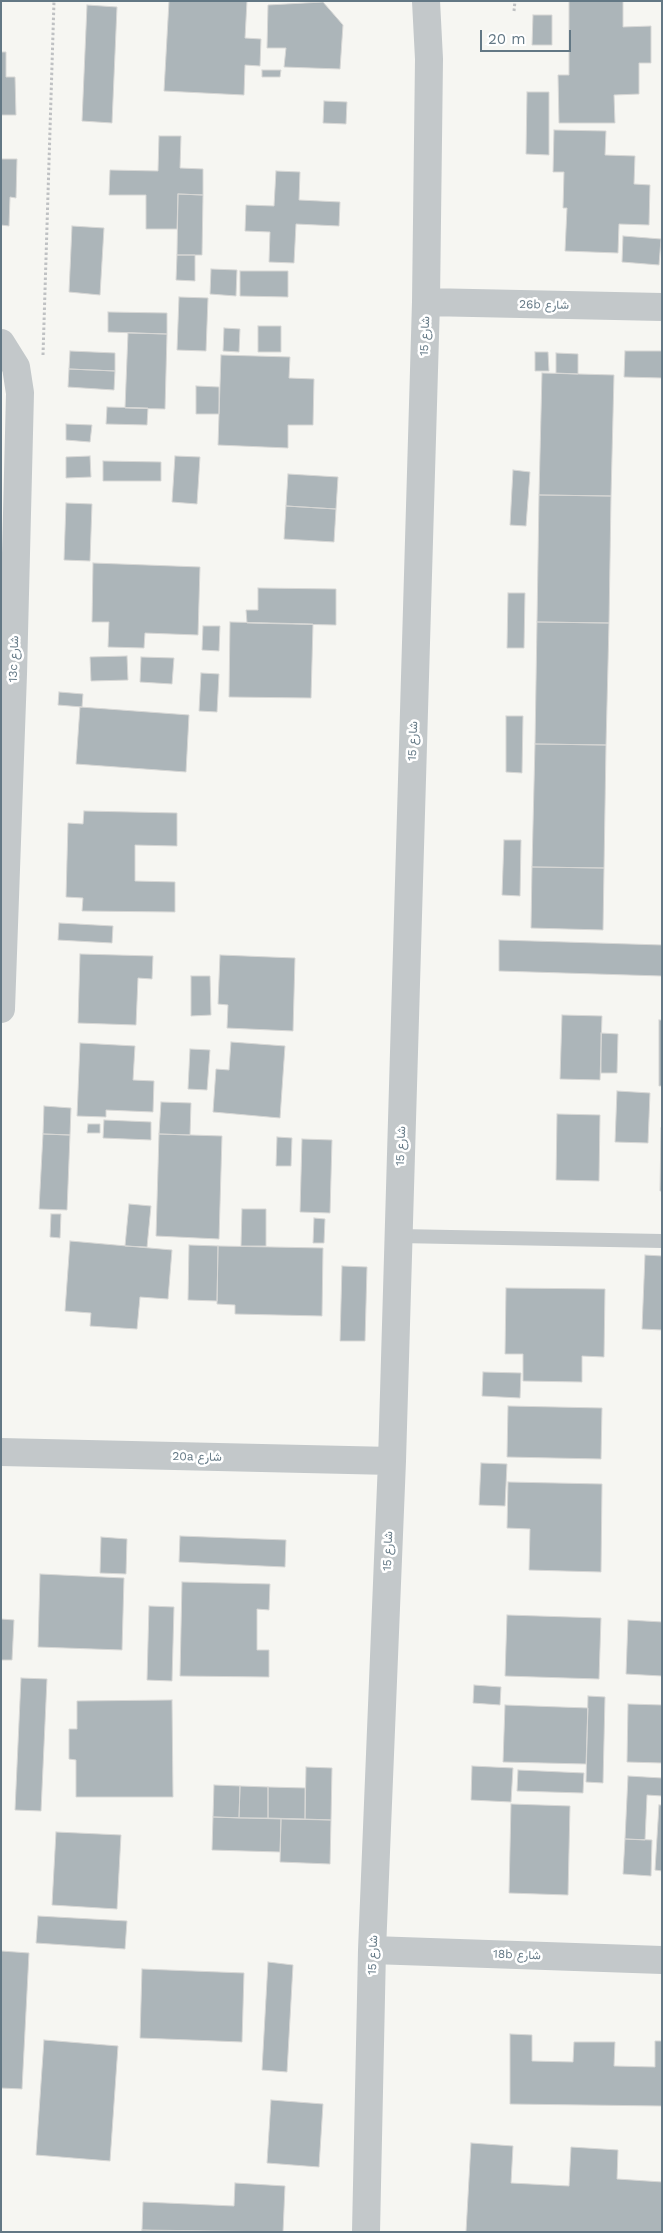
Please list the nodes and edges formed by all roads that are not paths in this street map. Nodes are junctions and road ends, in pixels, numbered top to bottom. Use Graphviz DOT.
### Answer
graph roads {
  1 [pos="426,1"];
  2 [pos="442,1"];
  3 [pos="430,60"];
  4 [pos="426,302"];
  5 [pos="662,307"];
  6 [pos="1,343"];
  7 [pos="7,674"];
  8 [pos="1,1009"];
  9 [pos="398,1236"];
  10 [pos="662,1241"];
  11 [pos="1,1452"];
  12 [pos="392,1460"];
  13 [pos="372,1950"];
  14 [pos="662,1960"];
  15 [pos="366,2232"];
  1 -- 3 [label="street, شارع 15"];
  2 -- 3 [label="street, شارع 15"];
  3 -- 4 [label="street, شارع 15"];
  4 -- 5 [label="street, 26b شارع"];
  4 -- 9 [label="street, شارع 15"];
  6 -- 7 [label="street, 13c شارع"];
  7 -- 8 [label="street, 13c شارع"];
  9 -- 10 [label="lane"];
  9 -- 12 [label="street, شارع 15"];
  11 -- 12 [label="street, 20a شارع"];
  12 -- 13 [label="street, شارع 15"];
  13 -- 14 [label="street, 18b شارع"];
  13 -- 15 [label="street, شارع 15"];
}
